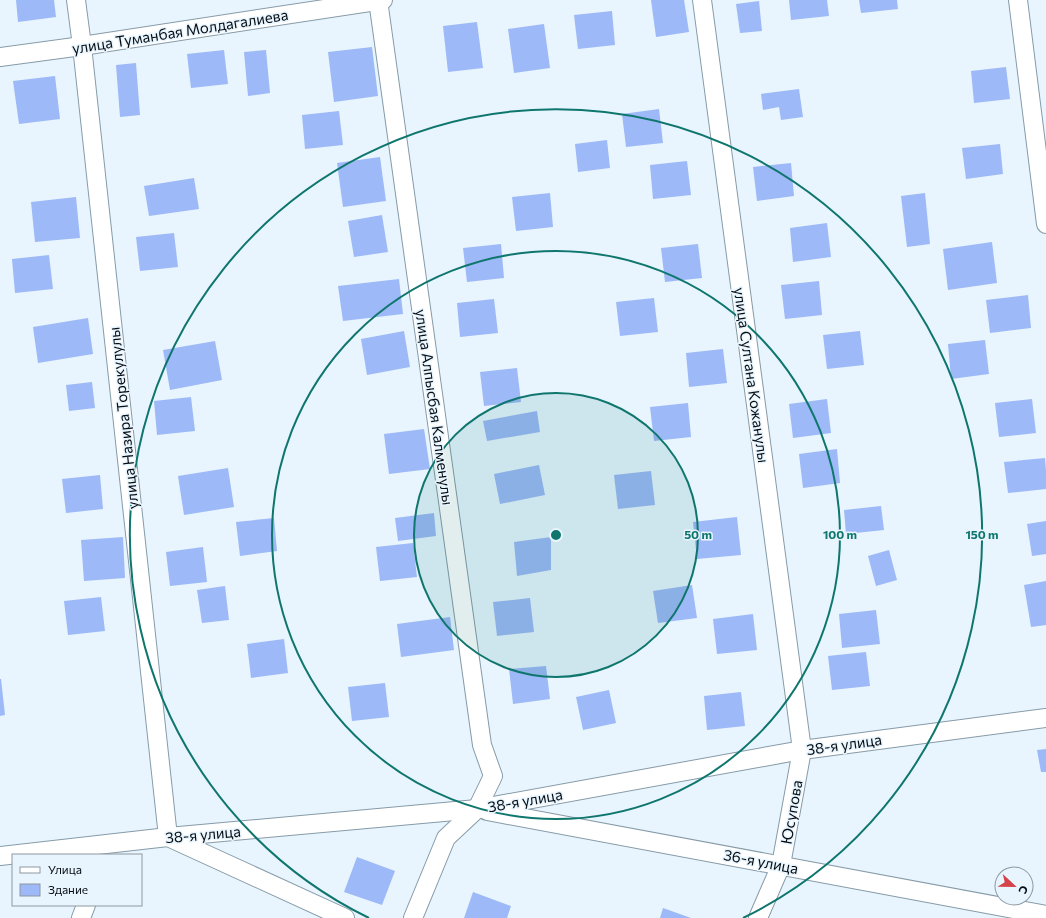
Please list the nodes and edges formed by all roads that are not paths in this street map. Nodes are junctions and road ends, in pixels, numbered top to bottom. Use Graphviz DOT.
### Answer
graph roads {
  1 [pos="76,0"];
  2 [pos="378,0"];
  3 [pos="383,0"];
  4 [pos="702,0"];
  5 [pos="1018,0"];
  6 [pos="82,46"];
  7 [pos="0,57"];
  8 [pos="1046,224"];
  9 [pos="1046,718"];
  10 [pos="802,750"];
  11 [pos="477,809"];
  12 [pos="168,837"];
  13 [pos="110,849"];
  14 [pos="31,854"];
  15 [pos="12,855"];
  16 [pos="0,856"];
  17 [pos="782,865"];
  18 [pos="86,906"];
  19 [pos="1046,915"];
  20 [pos="81,918"];
  21 [pos="345,918"];
  22 [pos="413,918"];
  23 [pos="758,918"];
  1 -- 6 [label="street, улица Назира Торекулулы"];
  2 -- 3 [label="street, улица Туманбая Молдагалиева"];
  2 -- 6 [label="street, улица Туманбая Молдагалиева"];
  2 -- 11 [label="street, улица Алпысбая Калменулы"];
  4 -- 10 [label="street, улица Султана Кожанулы"];
  5 -- 8 [label="street"];
  6 -- 7 [label="street, улица Туманбая Молдагалиева"];
  6 -- 12 [label="street, улица Назира Торекулулы"];
  9 -- 10 [label="street, 38-я улица"];
  10 -- 11 [label="street, 38-я улица"];
  10 -- 17 [label="street, Юсупова"];
  11 -- 12 [label="street, 38-я улица"];
  11 -- 17 [label="street, 36-я улица"];
  11 -- 22 [label="street"];
  12 -- 13 [label="street, 38-я улица"];
  12 -- 21 [label="street"];
  13 -- 14 [label="street, 38-я улица"];
  15 -- 16 [label="street, 38-я улица"];
  17 -- 19 [label="street, 36-я улица"];
  17 -- 23 [label="street, Юсупова"];
  18 -- 20 [label="street"];
}
